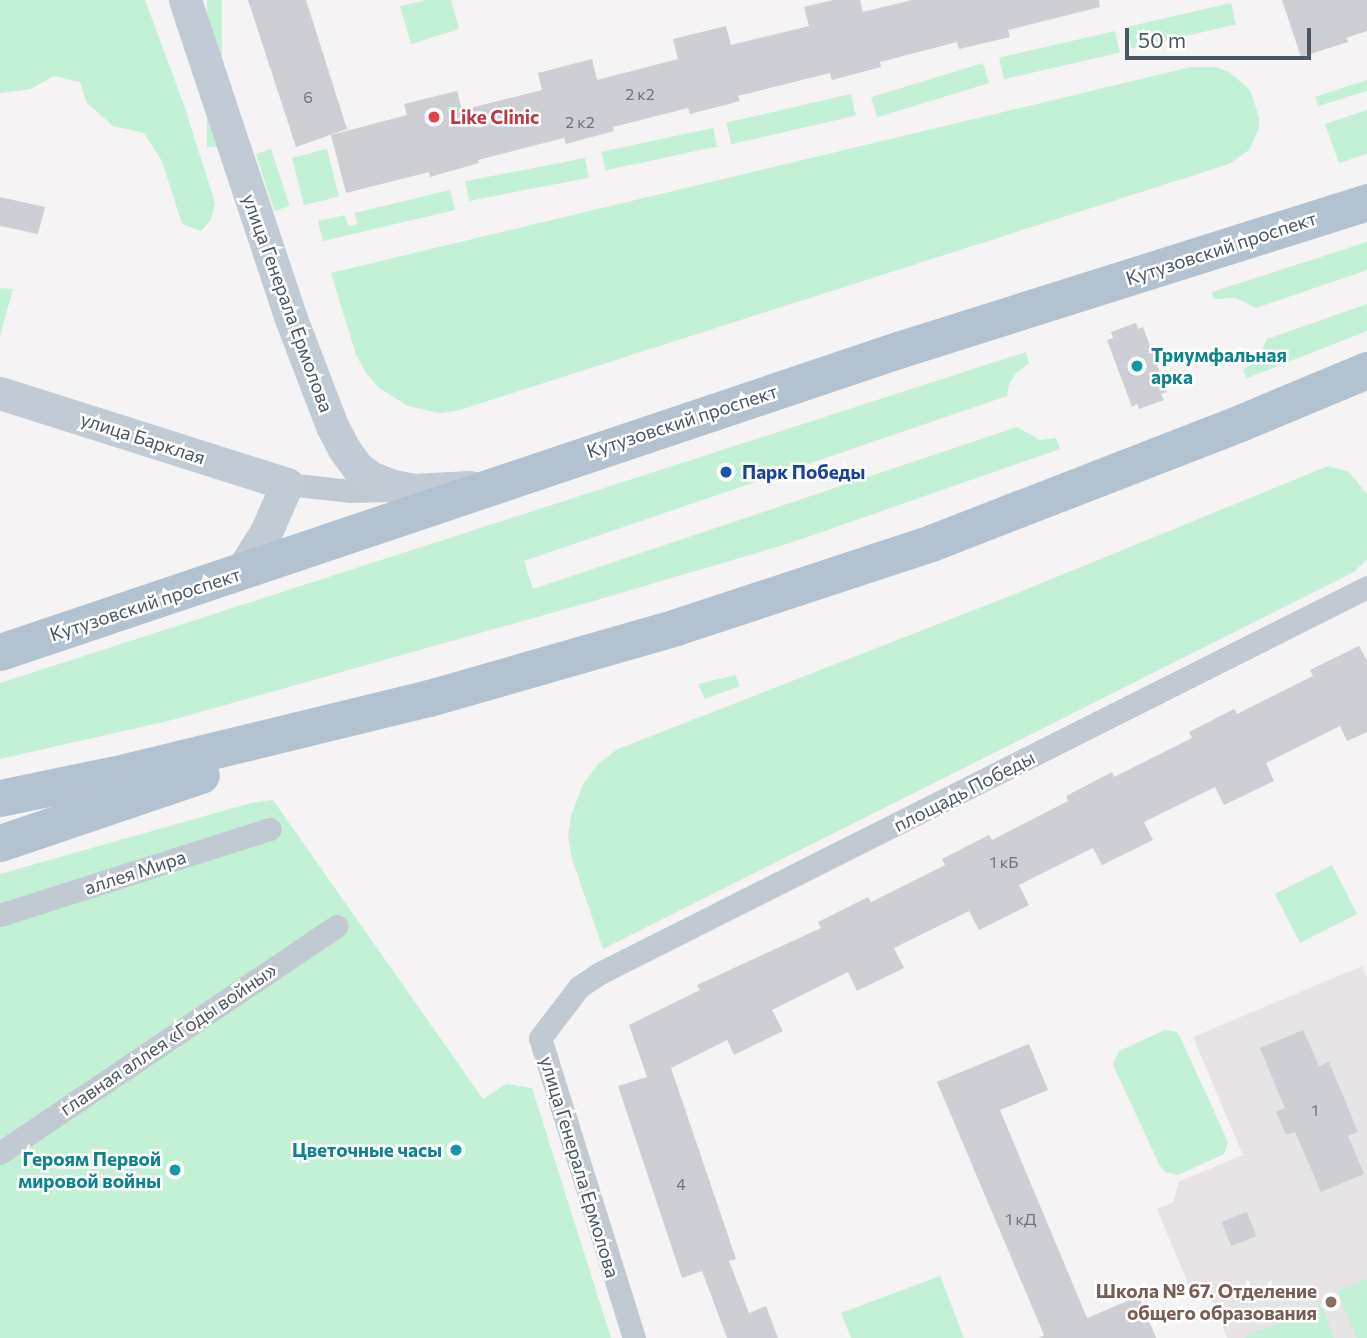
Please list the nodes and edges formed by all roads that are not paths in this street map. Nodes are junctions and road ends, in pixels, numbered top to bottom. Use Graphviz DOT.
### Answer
graph roads {
  1 [pos="185,0"];
  2 [pos="1367,202"];
  3 [pos="1367,370"];
  4 [pos="0,393"];
  5 [pos="286,484"];
  6 [pos="493,484"];
  7 [pos="413,490"];
  8 [pos="240,573"];
  9 [pos="1367,587"];
  10 [pos="0,652"];
  11 [pos="429,698"];
  12 [pos="0,798"];
  13 [pos="270,828"];
  14 [pos="0,843"];
  15 [pos="0,915"];
  16 [pos="337,926"];
  17 [pos="566,1002"];
  18 [pos="0,1153"];
  19 [pos="634,1338"];
  1 -- 7 [label="main road, улица Генерала Ермолова"];
  2 -- 6 [label="main road, Кутузовский проспект"];
  3 -- 11 [label="main road"];
  4 -- 5 [label="main road, улица Барклая"];
  5 -- 7 [label="street"];
  5 -- 8 [label="main road"];
  6 -- 7 [label="main road, улица Генерала Ермолова"];
  6 -- 8 [label="main road, Кутузовский проспект"];
  8 -- 10 [label="main road, Кутузовский проспект"];
  9 -- 17 [label="street, площадь Победы"];
  11 -- 12 [label="main road"];
  11 -- 14 [label="main road"];
  13 -- 15 [label="street, аллея Мира"];
  16 -- 18 [label="street, главная аллея «Годы войны»"];
  17 -- 19 [label="street, улица Генерала Ермолова"];
}
